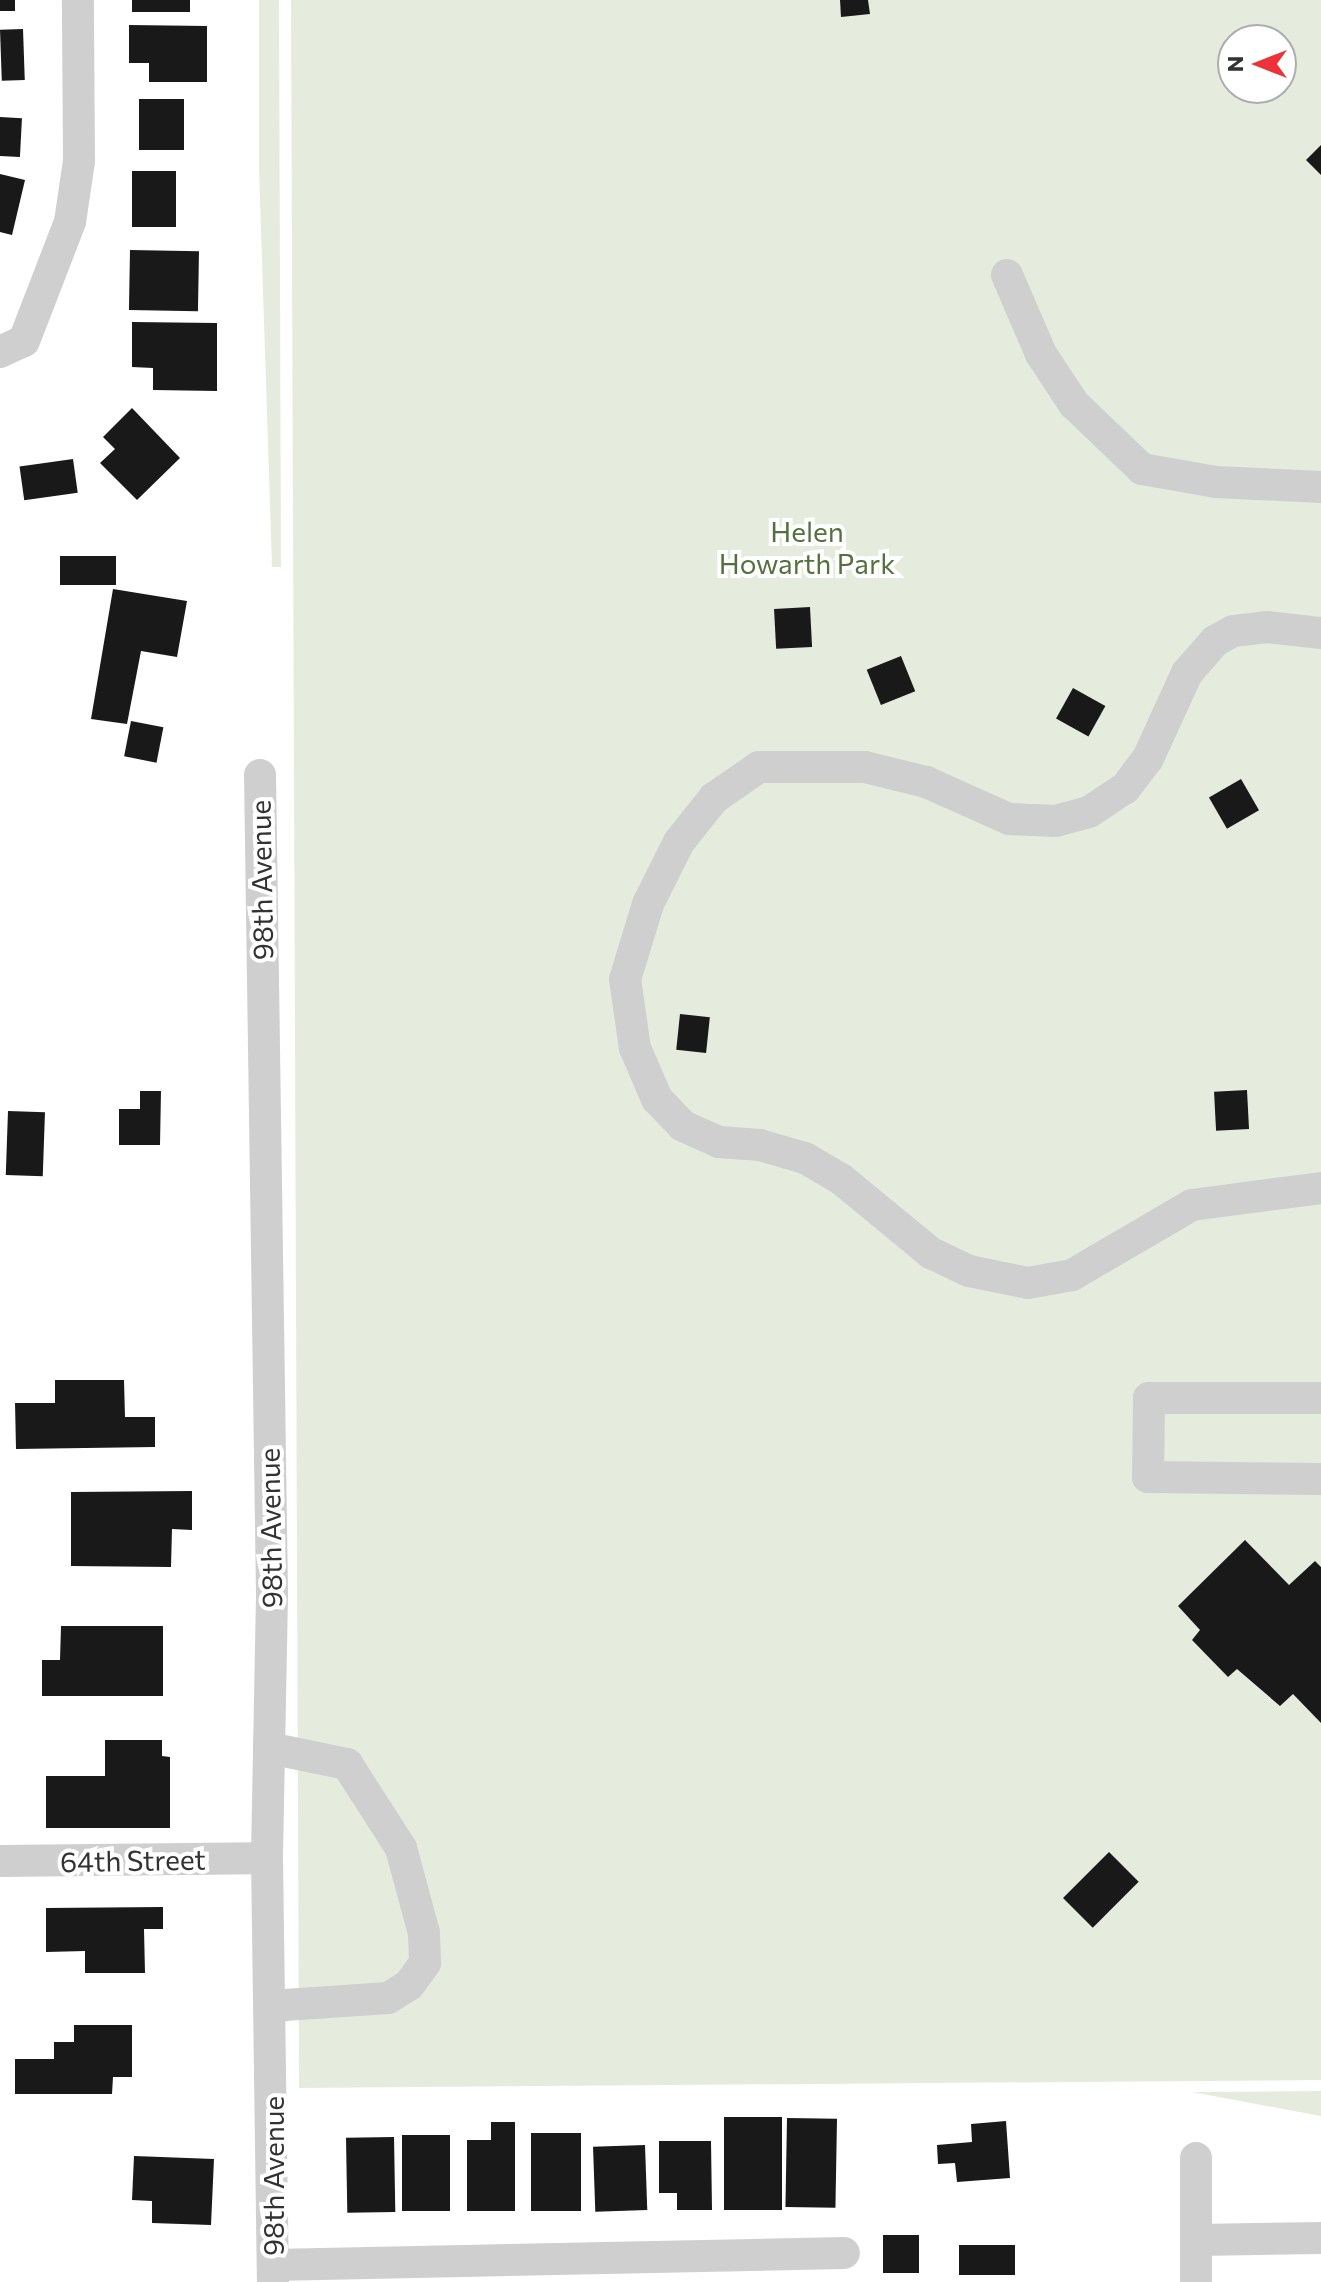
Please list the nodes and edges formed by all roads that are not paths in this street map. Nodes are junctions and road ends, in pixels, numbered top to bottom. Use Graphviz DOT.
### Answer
graph roads {
  1 [pos="78,0"];
  2 [pos="1007,275"];
  3 [pos="0,352"];
  4 [pos="1321,487"];
  5 [pos="1321,633"];
  6 [pos="260,775"];
  7 [pos="1321,1188"];
  8 [pos="1321,1398"];
  9 [pos="1321,1479"];
  10 [pos="269,1748"];
  11 [pos="267,1858"];
  12 [pos="0,1861"];
  13 [pos="270,2006"];
  14 [pos="1196,2158"];
  15 [pos="1321,2238"];
  16 [pos="1196,2240"];
  17 [pos="844,2253"];
  18 [pos="273,2273"];
  19 [pos="1196,2282"];
  1 -- 3 [label="street"];
  2 -- 4 [label="street"];
  5 -- 7 [label="street"];
  6 -- 10 [label="street, 98th Avenue"];
  8 -- 9 [label="street"];
  10 -- 11 [label="street, 98th Avenue"];
  10 -- 13 [label="street"];
  11 -- 12 [label="street, 64th Street"];
  11 -- 13 [label="street, 98th Avenue"];
  13 -- 18 [label="street, 98th Avenue"];
  14 -- 16 [label="street"];
  15 -- 16 [label="street"];
  16 -- 19 [label="street"];
  17 -- 18 [label="street"];
}
